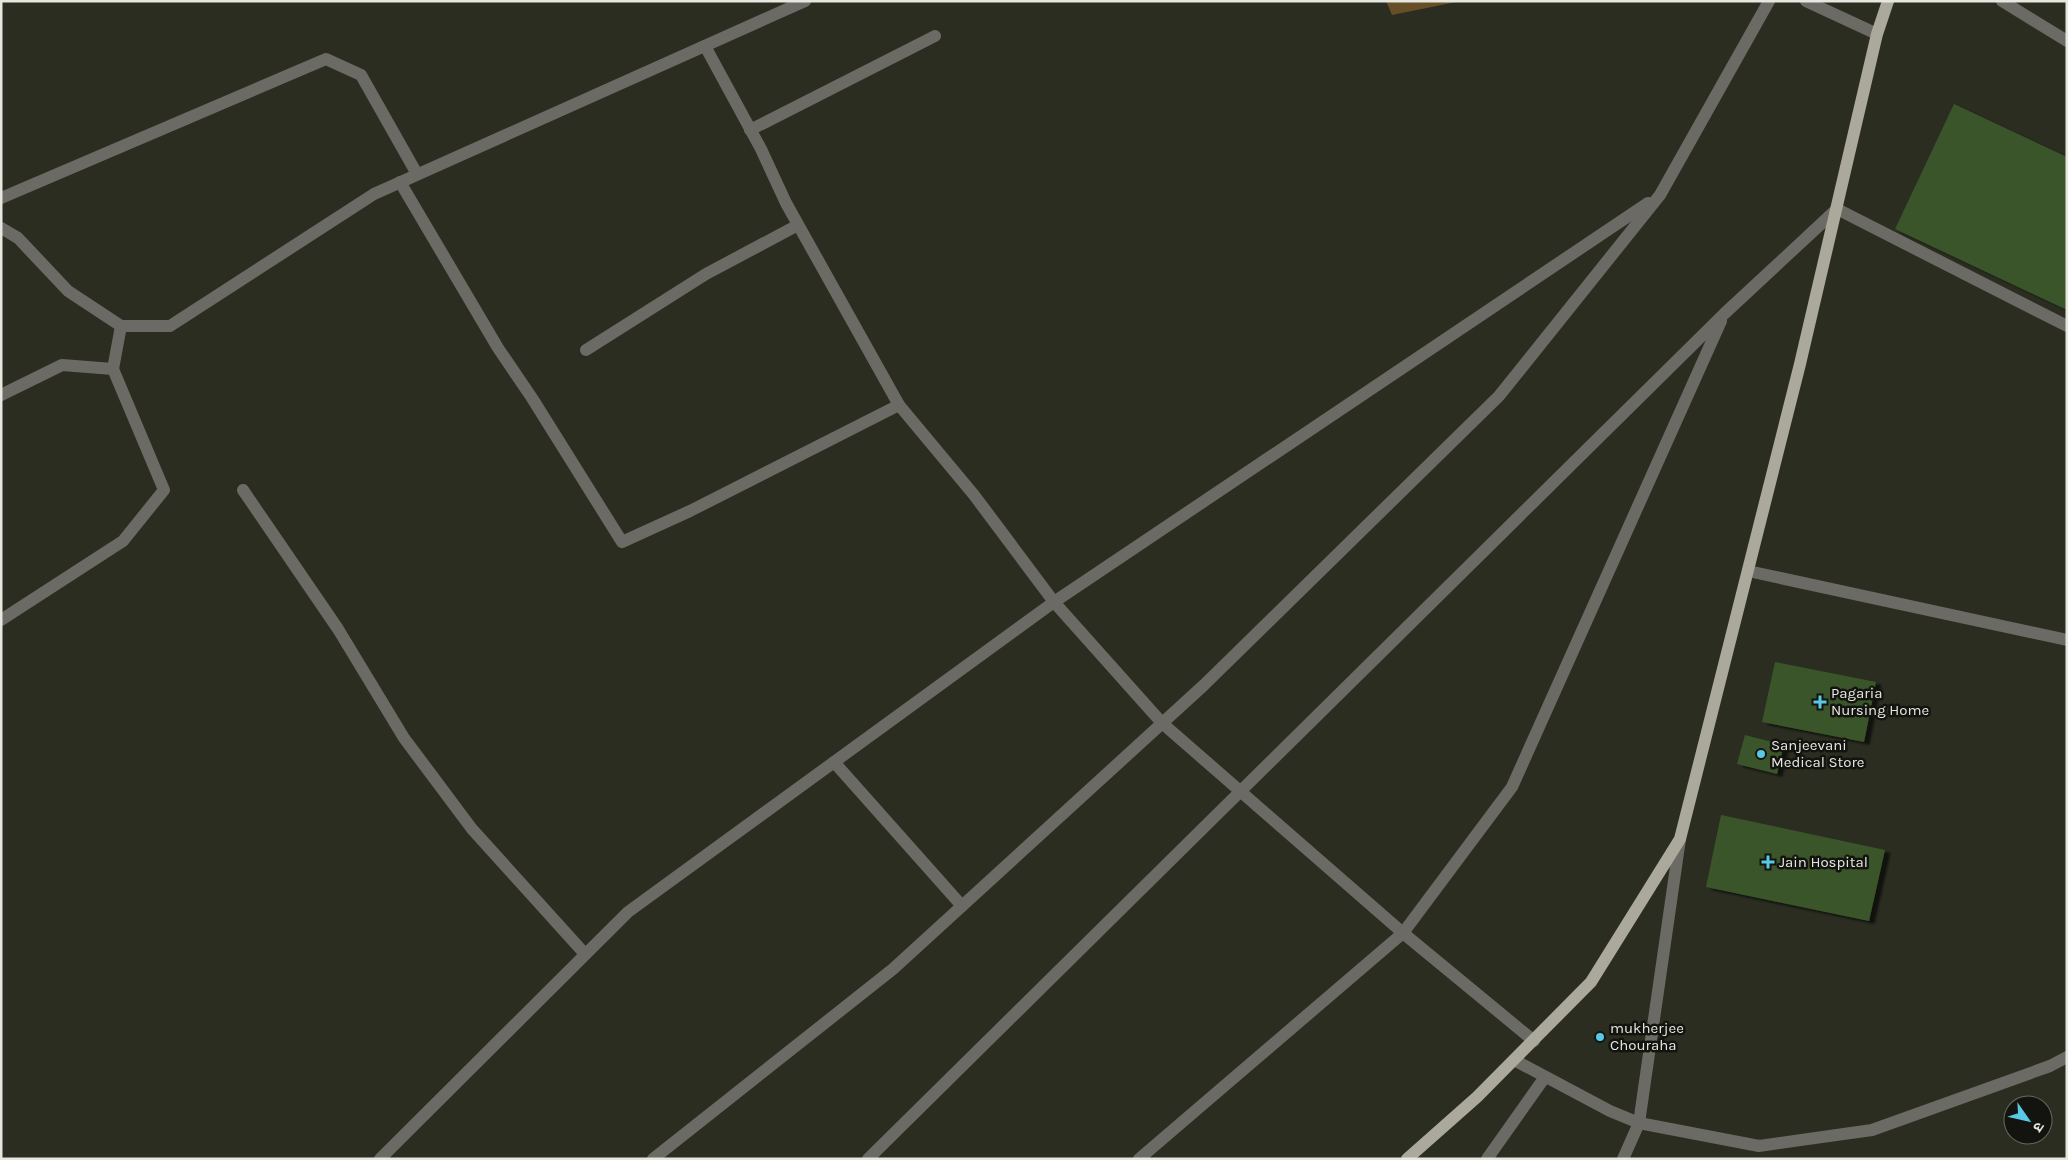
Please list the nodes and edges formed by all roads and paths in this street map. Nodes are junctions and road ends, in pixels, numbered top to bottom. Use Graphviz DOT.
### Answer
graph roads {
  1 [pos="805,1"];
  2 [pos="1769,1"];
  3 [pos="1806,1"];
  4 [pos="1888,1"];
  5 [pos="2002,1"];
  6 [pos="1877,34"];
  7 [pos="935,36"];
  8 [pos="2067,41"];
  9 [pos="705,46"];
  10 [pos="750,130"];
  11 [pos="417,174"];
  12 [pos="400,182"];
  13 [pos="1660,196"];
  14 [pos="1,198"];
  15 [pos="1837,209"];
  16 [pos="798,224"];
  17 [pos="1,228"];
  18 [pos="1724,314"];
  19 [pos="121,326"];
  20 [pos="2067,326"];
  21 [pos="586,350"];
  22 [pos="113,369"];
  23 [pos="1,395"];
  24 [pos="899,405"];
  25 [pos="243,490"];
  26 [pos="1748,571"];
  27 [pos="1054,602"];
  28 [pos="1,620"];
  29 [pos="2067,640"];
  30 [pos="1162,723"];
  31 [pos="834,762"];
  32 [pos="1243,791"];
  33 [pos="1680,839"];
  34 [pos="962,906"];
  35 [pos="1403,933"];
  36 [pos="585,954"];
  37 [pos="1534,1041"];
  38 [pos="2067,1057"];
  39 [pos="1514,1060"];
  40 [pos="1545,1077"];
  41 [pos="1639,1123"];
  42 [pos="380,1159"];
  43 [pos="653,1159"];
  44 [pos="868,1159"];
  45 [pos="1139,1159"];
  46 [pos="1407,1159"];
  47 [pos="1488,1159"];
  48 [pos="1624,1159"];
  1 -- 9 [label="street"];
  2 -- 13 [label="street"];
  3 -- 6 [label="street"];
  4 -- 6 [label="main road"];
  5 -- 8 [label="street"];
  6 -- 15 [label="main road"];
  7 -- 10 [label="street"];
  9 -- 10 [label="street"];
  9 -- 11 [label="street"];
  10 -- 16 [label="street"];
  11 -- 12 [label="street"];
  11 -- 14 [label="street"];
  12 -- 19 [label="street"];
  12 -- 24 [label="street"];
  13 -- 27 [label="street"];
  13 -- 30 [label="street"];
  15 -- 18 [label="street"];
  15 -- 20 [label="street"];
  15 -- 26 [label="main road"];
  16 -- 21 [label="street"];
  16 -- 24 [label="street"];
  17 -- 19 [label="street"];
  18 -- 32 [label="street"];
  18 -- 35 [label="street"];
  19 -- 22 [label="street"];
  22 -- 23 [label="street"];
  22 -- 28 [label="street"];
  24 -- 27 [label="street"];
  25 -- 36 [label="street"];
  26 -- 29 [label="street"];
  26 -- 33 [label="main road"];
  27 -- 30 [label="street"];
  27 -- 31 [label="street"];
  30 -- 32 [label="street"];
  30 -- 34 [label="street"];
  31 -- 34 [label="street"];
  31 -- 36 [label="street"];
  32 -- 35 [label="street"];
  32 -- 44 [label="street"];
  33 -- 37 [label="main road"];
  33 -- 41 [label="street"];
  34 -- 43 [label="street"];
  35 -- 37 [label="street"];
  35 -- 45 [label="street"];
  36 -- 42 [label="street"];
  37 -- 39 [label="main road"];
  38 -- 41 [label="street"];
  39 -- 40 [label="street"];
  39 -- 46 [label="main road"];
  40 -- 41 [label="street"];
  40 -- 47 [label="street"];
  41 -- 48 [label="street"];
}
